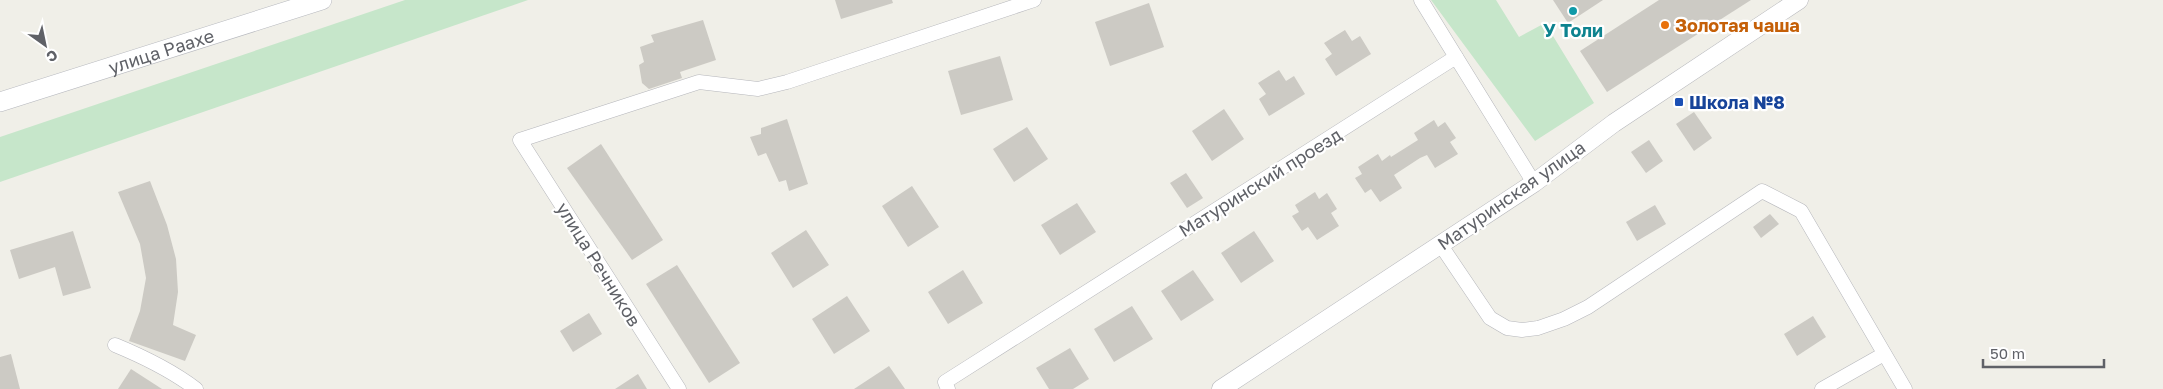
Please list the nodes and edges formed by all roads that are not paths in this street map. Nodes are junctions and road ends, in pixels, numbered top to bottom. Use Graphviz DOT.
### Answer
graph roads {
  1 [pos="322,0"];
  2 [pos="1034,0"];
  3 [pos="1421,0"];
  4 [pos="1799,0"];
  5 [pos="1456,57"];
  6 [pos="0,102"];
  7 [pos="1534,183"];
  8 [pos="1440,244"];
  9 [pos="115,346"];
  10 [pos="1884,354"];
  11 [pos="196,389"];
  12 [pos="679,389"];
  13 [pos="948,389"];
  14 [pos="1221,389"];
  15 [pos="1822,389"];
  16 [pos="1905,389"];
  1 -- 6 [label="main road, улица Раахе"];
  2 -- 12 [label="street, улица Речников"];
  3 -- 5 [label="street"];
  4 -- 7 [label="street, Матуринская улица"];
  5 -- 7 [label="street"];
  5 -- 13 [label="street, Матуринский проезд"];
  7 -- 8 [label="street, Матуринская улица"];
  8 -- 10 [label="street"];
  8 -- 14 [label="street, Матуринская улица"];
  9 -- 11 [label="street"];
  10 -- 15 [label="street"];
  10 -- 16 [label="street"];
}
